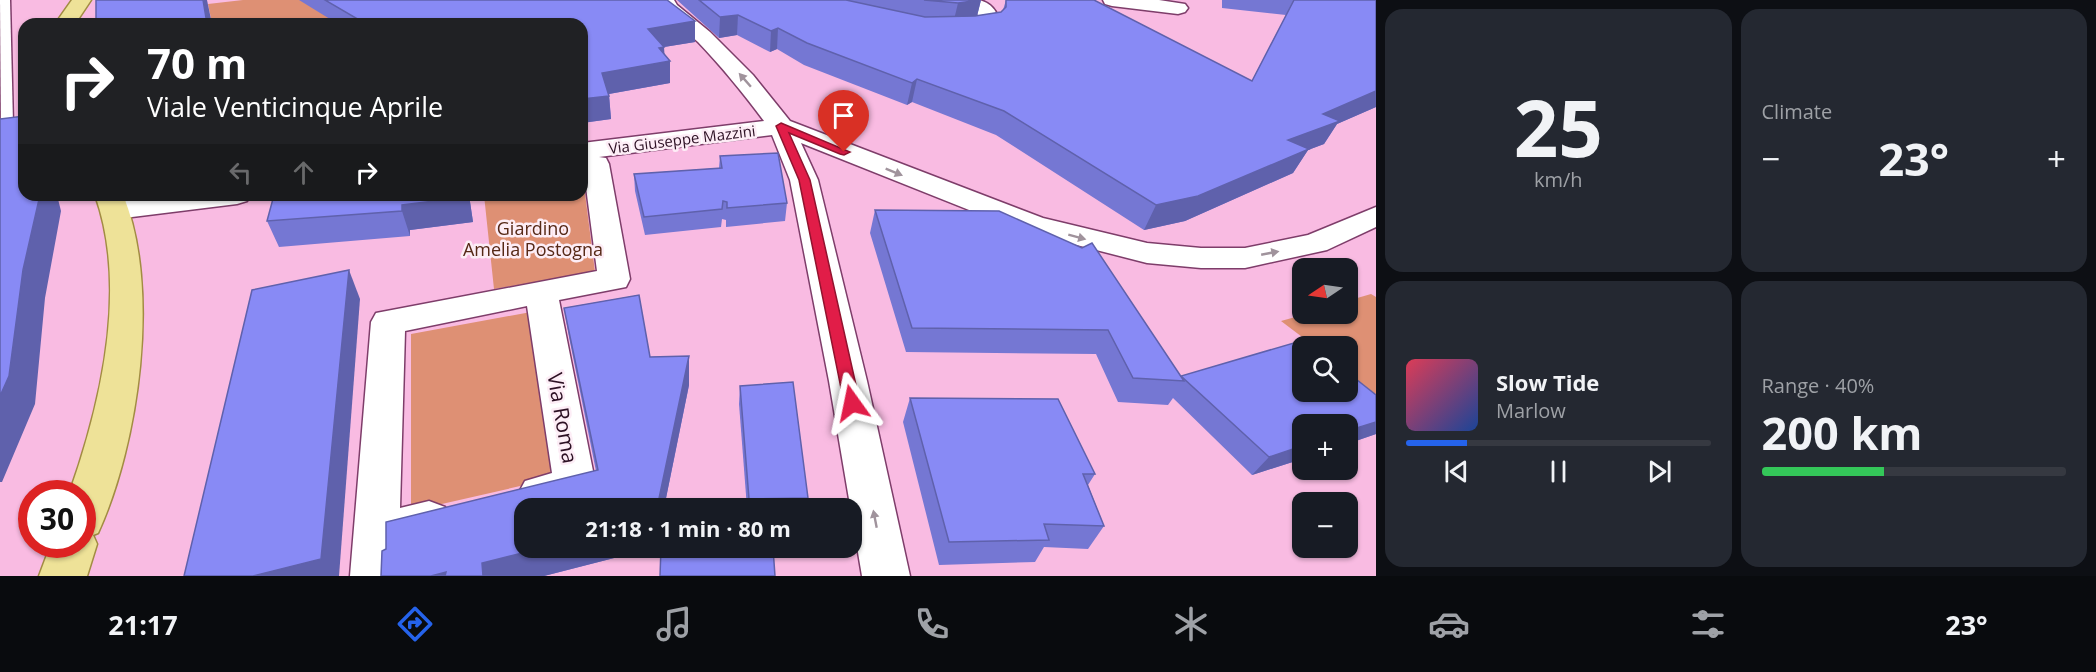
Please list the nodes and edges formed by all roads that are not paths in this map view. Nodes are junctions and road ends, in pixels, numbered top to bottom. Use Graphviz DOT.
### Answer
graph roads {
  1 [pos="1,0"];
  2 [pos="82,0"];
  3 [pos="968,0"];
  4 [pos="1112,0"];
  5 [pos="661,4"];
  6 [pos="1178,8"];
  7 [pos="69,18"];
  8 [pos="1,31"];
  9 [pos="941,31"];
  10 [pos="5,117"];
  11 [pos="781,126"];
  12 [pos="589,158"];
  13 [pos="144,201"];
  14 [pos="113,203"];
  15 [pos="1376,216"];
  16 [pos="541,292"];
  17 [pos="96,480"];
  18 [pos="505,502"];
  19 [pos="459,514"];
  20 [pos="378,533"];
  21 [pos="69,558"];
  22 [pos="63,576"];
  23 [pos="374,576"];
  24 [pos="886,576"];
  1 -- 8 [label="street"];
  2 -- 7 [label="main road"];
  3 -- 9 [label="street"];
  4 -- 6 [label="street"];
  11 -- 5 [label="street, one-way"];
  8 -- 10 [label="street"];
  11 -- 12 [label="street, Via Giuseppe Mazzini"];
  11 -- 15 [label="street, one-way"];
  24 -- 11 [label="street, one-way"];
  12 -- 16 [label="street"];
  13 -- 14 [label="street"];
  14 -- 17 [label="main road"];
  16 -- 18 [label="street, Via Roma"];
  16 -- 20 [label="street"];
  19 -- 20 [label="street"];
  20 -- 23 [label="street"];
  21 -- 22 [label="main road"];
}
